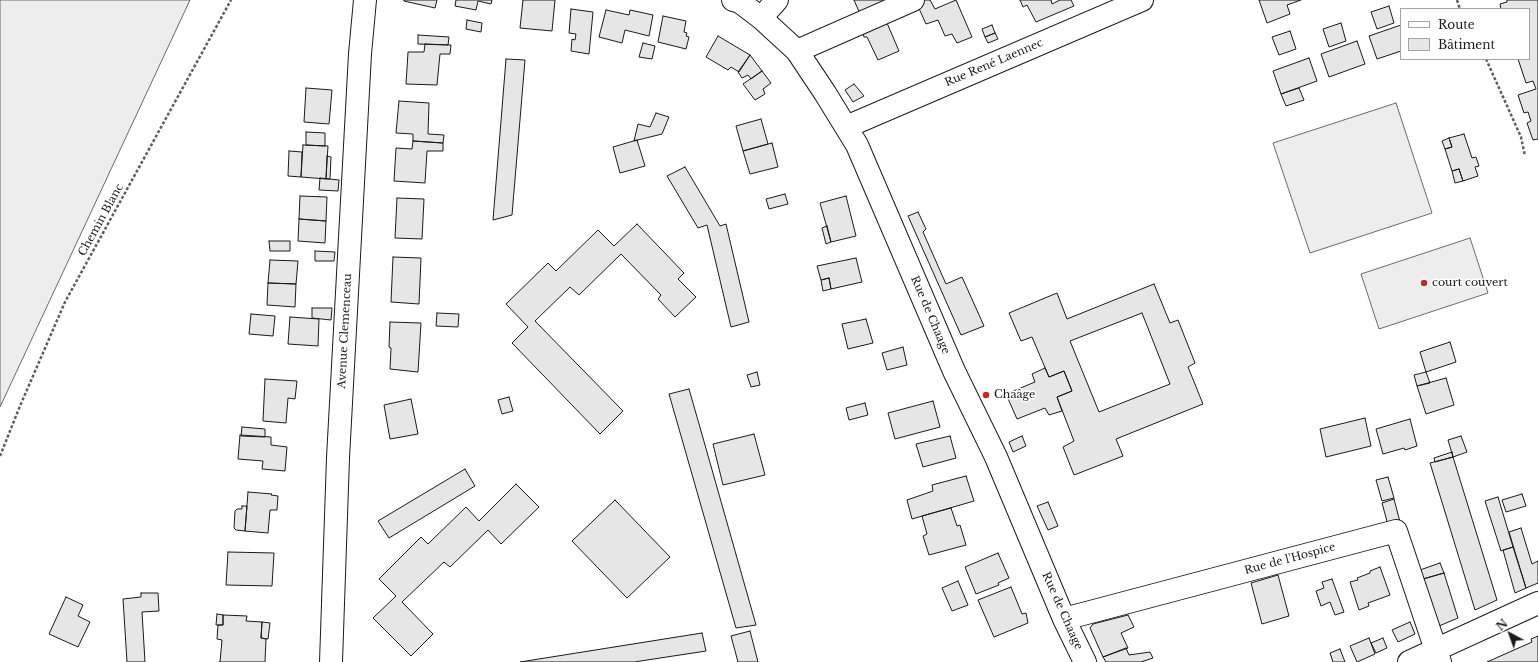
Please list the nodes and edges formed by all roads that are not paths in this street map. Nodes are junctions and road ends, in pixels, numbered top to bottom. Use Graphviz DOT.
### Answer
graph roads {
  1 [pos="365,0"];
  2 [pos="777,0"];
  3 [pos="913,0"];
  4 [pos="1142,0"];
  5 [pos="738,1"];
  6 [pos="761,18"];
  7 [pos="797,51"];
  8 [pos="846,127"];
  9 [pos="1538,603"];
  10 [pos="1064,619"];
  11 [pos="1438,656"];
  12 [pos="331,662"];
  13 [pos="1085,662"];
  14 [pos="1409,662"];
  1 -- 12 [label="street, Avenue Clemenceau"];
  2 -- 6 [label="street"];
  3 -- 7 [label="street"];
  4 -- 8 [label="street, Rue René Laennec"];
  5 -- 6 [label="street, Rue de Chaage"];
  6 -- 7 [label="street, Rue de Chaage"];
  7 -- 8 [label="street, Rue de Chaage"];
  8 -- 10 [label="street, Rue de Chaage"];
  9 -- 11 [label="street"];
  10 -- 11 [label="street, Rue de l'Hospice"];
  10 -- 13 [label="street, Rue de Chaage"];
  11 -- 14 [label="street"];
}
